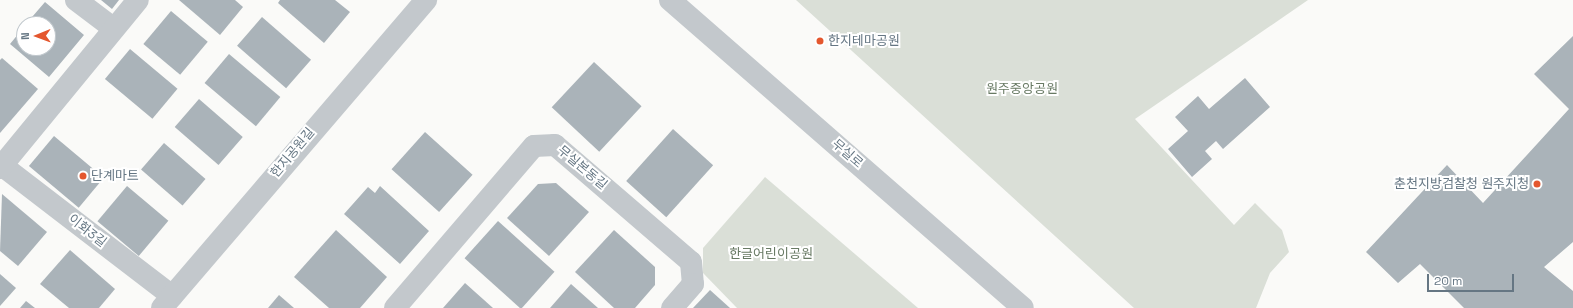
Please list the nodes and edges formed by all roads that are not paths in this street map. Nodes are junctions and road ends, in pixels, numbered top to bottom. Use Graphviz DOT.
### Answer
graph roads {
  1 [pos="76,0"];
  2 [pos="138,0"];
  3 [pos="426,0"];
  4 [pos="670,0"];
  5 [pos="113,28"];
  6 [pos="1,166"];
  7 [pos="167,302"];
  8 [pos="396,308"];
  9 [pos="672,308"];
  10 [pos="1023,308"];
  1 -- 5 [label="street"];
  2 -- 5 [label="street, 이화3길"];
  3 -- 7 [label="street, 한지공원길"];
  4 -- 10 [label="street, 무실로"];
  5 -- 6 [label="street, 이화3길"];
  6 -- 7 [label="street, 이화3길"];
  8 -- 9 [label="street, 무실본동길"];
}
